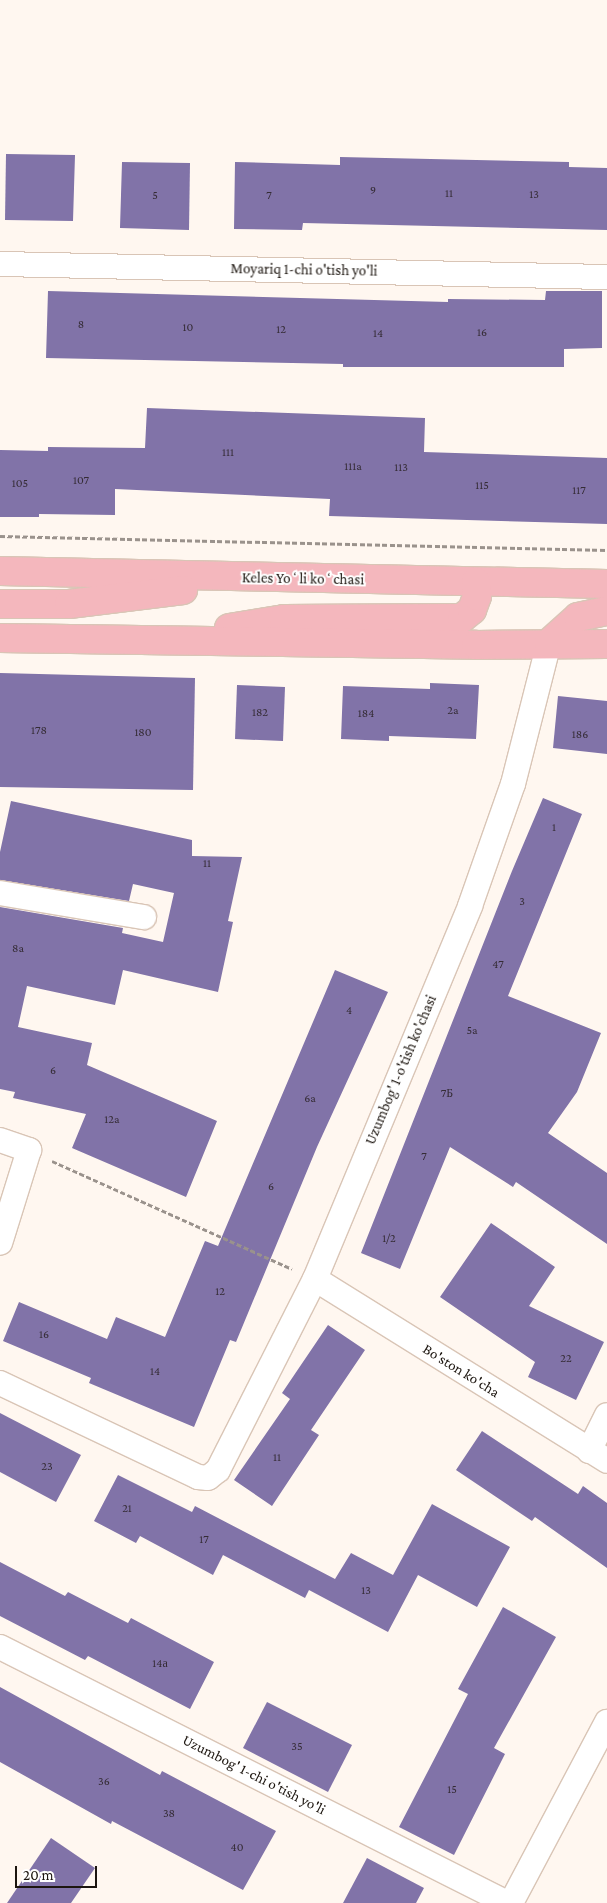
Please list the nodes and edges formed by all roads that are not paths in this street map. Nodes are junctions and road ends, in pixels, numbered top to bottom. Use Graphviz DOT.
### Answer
graph roads {
  1 [pos="0,264"];
  2 [pos="607,277"];
  3 [pos="0,571"];
  4 [pos="276,579"];
  5 [pos="476,582"];
  6 [pos="607,584"];
  7 [pos="0,604"];
  8 [pos="607,611"];
  9 [pos="0,638"];
  10 [pos="164,639"];
  11 [pos="549,643"];
  12 [pos="607,644"];
  13 [pos="0,893"];
  14 [pos="144,917"];
  15 [pos="0,1140"];
  16 [pos="0,1243"];
  17 [pos="314,1279"];
  18 [pos="0,1383"];
  19 [pos="607,1415"];
  20 [pos="598,1456"];
  21 [pos="0,1647"];
  22 [pos="607,1722"];
  23 [pos="507,1903"];
  24 [pos="511,1903"];
  1 -- 2 [label="street, Moyariq 1-chi o'tish yo'li"];
  3 -- 4 [label="main road, Keles Yoʻli koʻchasi"];
  4 -- 5 [label="main road, Keles Yoʻli koʻchasi"];
  4 -- 7 [label="main road"];
  5 -- 6 [label="main road, Keles Yoʻli koʻchasi"];
  5 -- 10 [label="main road"];
  8 -- 11 [label="main road"];
  9 -- 10 [label="main road"];
  10 -- 11 [label="main road"];
  11 -- 12 [label="main road"];
  11 -- 17 [label="street, Uzumbog' 1-o'tish ko'chasi"];
  13 -- 14 [label="street"];
  15 -- 16 [label="street"];
  17 -- 18 [label="street, Uzumbog' 1-o'tish ko'chasi"];
  17 -- 20 [label="street, Bo'ston ko'cha"];
  19 -- 20 [label="street"];
  21 -- 23 [label="street, Uzumbog' 1-chi o'tish yo'li"];
  22 -- 24 [label="street"];
}
